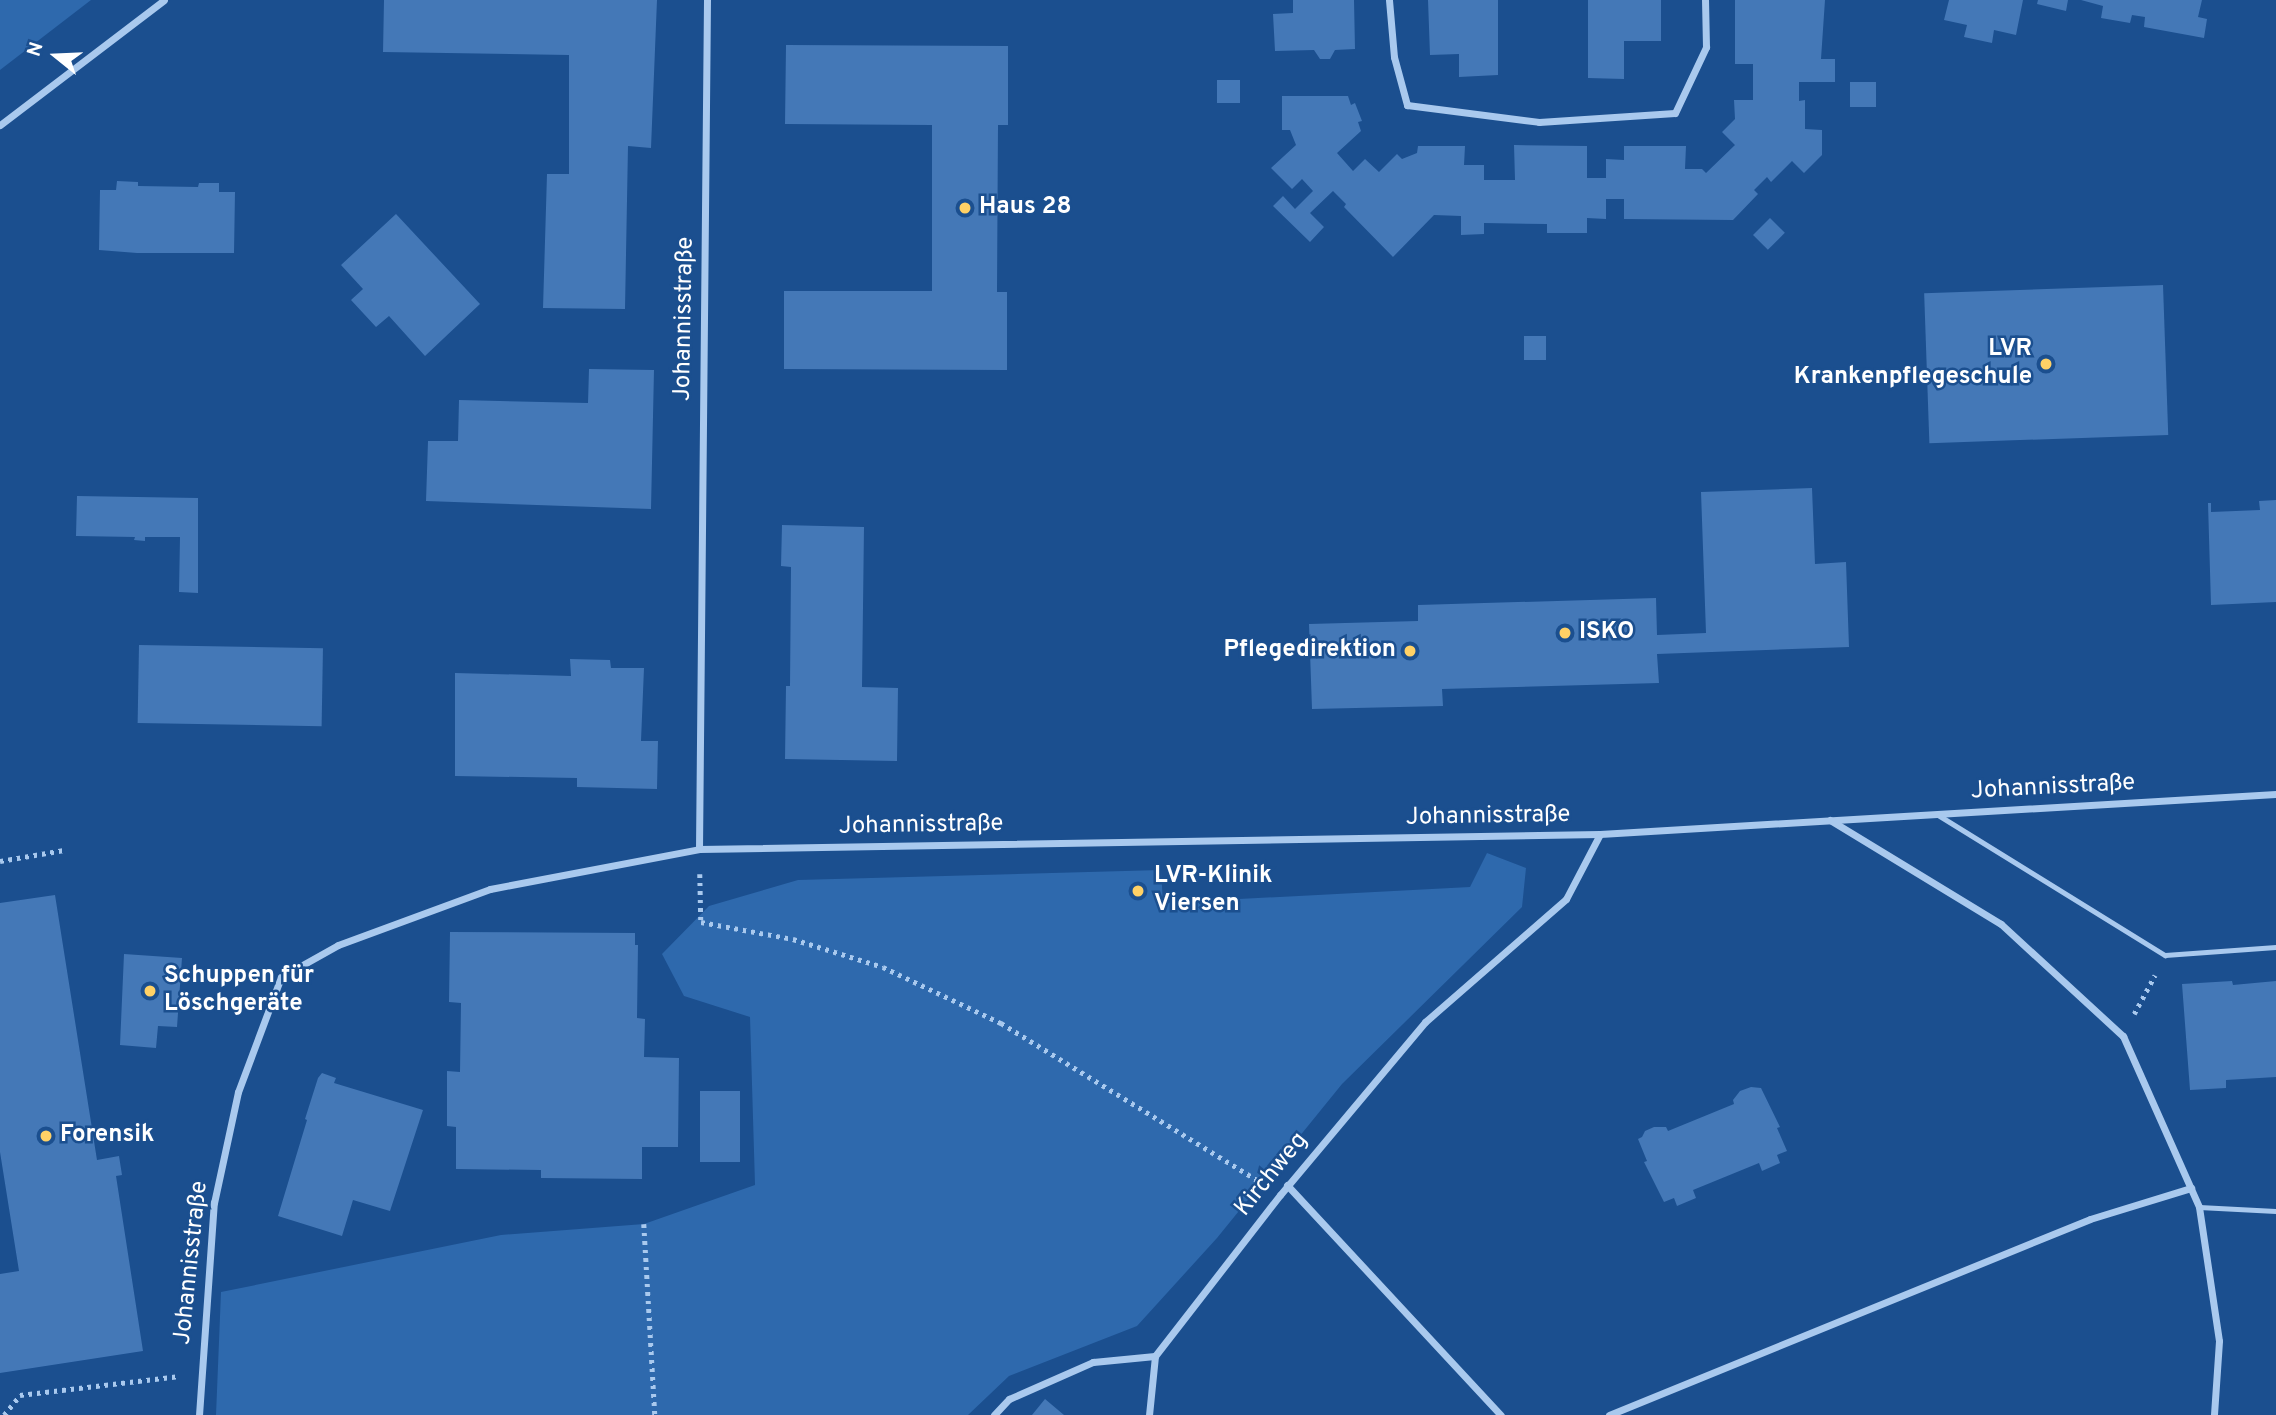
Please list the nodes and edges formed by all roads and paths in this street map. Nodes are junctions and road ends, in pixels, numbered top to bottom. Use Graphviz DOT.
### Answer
graph roads {
  1 [pos="164,0"];
  2 [pos="707,0"];
  3 [pos="1389,0"];
  4 [pos="1705,0"];
  5 [pos="0,125"];
  6 [pos="2276,794"];
  7 [pos="1937,814"];
  8 [pos="1830,820"];
  9 [pos="1600,834"];
  10 [pos="699,849"];
  11 [pos="64,850"];
  12 [pos="0,861"];
  13 [pos="2276,947"];
  14 [pos="2165,955"];
  15 [pos="2123,1036"];
  16 [pos="1287,1185"];
  17 [pos="2191,1188"];
  18 [pos="1280,1195"];
  19 [pos="2199,1207"];
  20 [pos="2276,1211"];
  21 [pos="643,1224"];
  22 [pos="1155,1356"];
  23 [pos="201,1374"];
  24 [pos="4,1415"];
  25 [pos="199,1415"];
  26 [pos="654,1415"];
  27 [pos="994,1415"];
  28 [pos="1149,1415"];
  29 [pos="1501,1415"];
  30 [pos="1609,1415"];
  31 [pos="2214,1415"];
  1 -- 5 [label="street"];
  2 -- 10 [label="street, Johannisstraße"];
  3 -- 4 [label="street"];
  6 -- 7 [label="street, Johannisstraße"];
  7 -- 8 [label="street, Johannisstraße"];
  7 -- 14 [label="lane"];
  8 -- 9 [label="street, Johannisstraße"];
  8 -- 15 [label="street"];
  9 -- 10 [label="street, Johannisstraße"];
  9 -- 16 [label="street, Kirchweg"];
  10 -- 18 [label="path"];
  10 -- 23 [label="street, Johannisstraße"];
  11 -- 12 [label="path"];
  13 -- 14 [label="lane"];
  14 -- 15 [label="path"];
  15 -- 17 [label="street"];
  16 -- 18 [label="street, Kirchweg"];
  16 -- 29 [label="street"];
  17 -- 19 [label="street"];
  17 -- 30 [label="street"];
  18 -- 22 [label="street, Kirchweg"];
  19 -- 20 [label="lane"];
  19 -- 31 [label="street"];
  21 -- 26 [label="path"];
  22 -- 27 [label="street"];
  22 -- 28 [label="street"];
  23 -- 24 [label="path"];
  23 -- 25 [label="street, Johannisstraße"];
}
